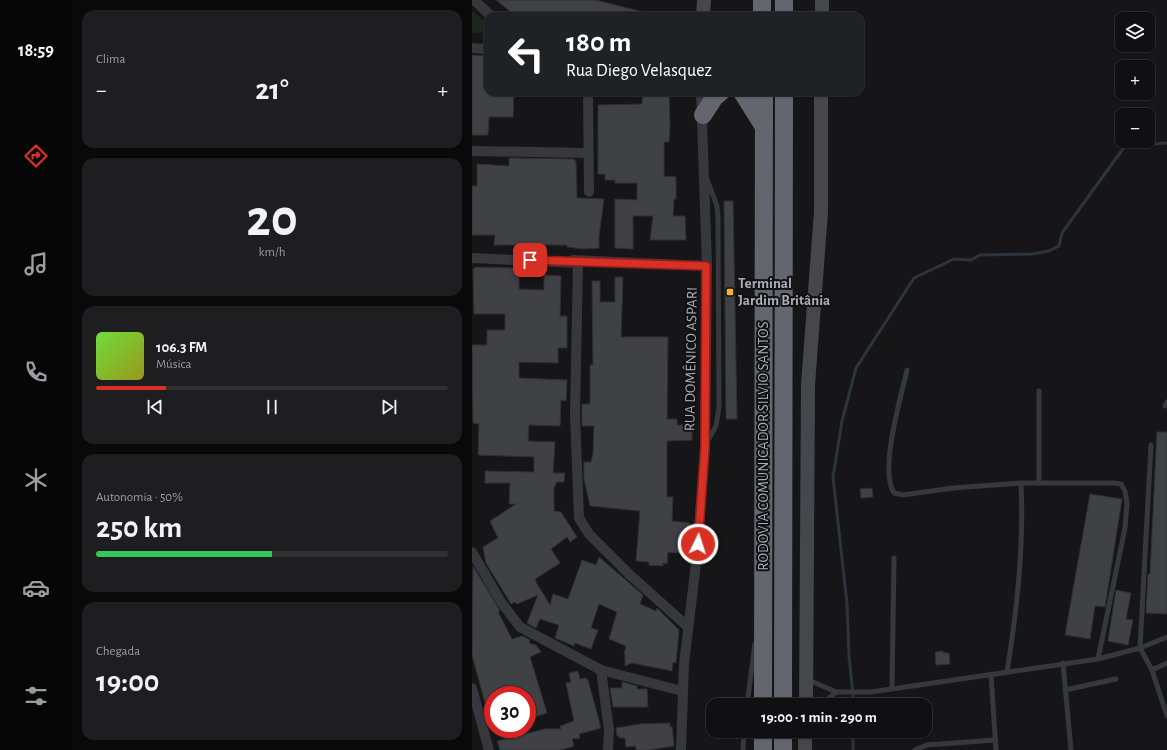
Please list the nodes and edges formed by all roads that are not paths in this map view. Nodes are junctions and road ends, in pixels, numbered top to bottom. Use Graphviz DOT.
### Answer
graph roads {
  1 [pos="474,0"];
  2 [pos="704,0"];
  3 [pos="784,0"];
  4 [pos="822,0"];
  5 [pos="487,12"];
  6 [pos="703,12"];
  7 [pos="784,12"];
  8 [pos="822,12"];
  9 [pos="472,48"];
  10 [pos="484,49"];
  11 [pos="588,96"];
  12 [pos="701,96"];
  13 [pos="717,96"];
  14 [pos="744,96"];
  15 [pos="764,96"];
  16 [pos="784,96"];
  17 [pos="821,96"];
  18 [pos="703,115"];
  19 [pos="765,129"];
  20 [pos="472,150"];
  21 [pos="588,152"];
  22 [pos="704,170"];
  23 [pos="589,192"];
  24 [pos="472,258"];
  25 [pos="706,266"];
  26 [pos="907,370"];
  27 [pos="1039,391"];
  28 [pos="1151,445"];
  29 [pos="705,448"];
  30 [pos="1021,483"];
  31 [pos="1039,483"];
  32 [pos="472,552"];
  33 [pos="894,558"];
  34 [pos="762,589"];
  35 [pos="687,626"];
  36 [pos="757,628"];
  37 [pos="756,635"];
  38 [pos="1167,637"];
  39 [pos="1140,648"];
  40 [pos="1098,659"];
  41 [pos="1063,663"];
  42 [pos="1167,663"];
  43 [pos="601,670"];
  44 [pos="1152,670"];
  45 [pos="1007,672"];
  46 [pos="991,674"];
  47 [pos="805,678"];
  48 [pos="1116,680"];
  49 [pos="472,688"];
  50 [pos="892,689"];
  51 [pos="1066,690"];
  52 [pos="682,691"];
  53 [pos="838,692"];
  54 [pos="748,698"];
  55 [pos="763,698"];
  56 [pos="783,698"];
  57 [pos="806,698"];
  58 [pos="831,698"];
  59 [pos="1167,716"];
  60 [pos="744,738"];
  61 [pos="763,738"];
  62 [pos="783,738"];
  63 [pos="806,738"];
  64 [pos="995,740"];
  65 [pos="489,750"];
  66 [pos="608,750"];
  67 [pos="681,750"];
  68 [pos="743,750"];
  69 [pos="763,750"];
  70 [pos="783,750"];
  71 [pos="806,750"];
  72 [pos="915,750"];
  73 [pos="996,750"];
  74 [pos="1071,750"];
  1 -- 5 [label="street"];
  2 -- 6 [label="main road"];
  3 -- 7 [label="highway"];
  4 -- 8 [label="main road"];
  9 -- 10 [label="street"];
  11 -- 21 [label="street"];
  12 -- 18 [label="street, RUA DOMÊNICO ASPARI"];
  13 -- 18 [label="highway"];
  14 -- 19 [label="highway"];
  15 -- 19 [label="highway, RODOVIA COMUNICADOR SILVIO SANTOS"];
  16 -- 56 [label="highway, RODOVIA COMUNICADOR SILVIO SANTOS"];
  17 -- 47 [label="main road"];
  18 -- 22 [label="street, RUA DOMÊNICO ASPARI"];
  19 -- 34 [label="highway, RODOVIA COMUNICADOR SILVIO SANTOS"];
  20 -- 21 [label="street"];
  21 -- 23 [label="street"];
  22 -- 25 [label="street, RUA DOMÊNICO ASPARI"];
  22 -- 29 [label="lane"];
  24 -- 25 [label="street"];
  24 -- 35 [label="street"];
  25 -- 29 [label="street, RUA DOMÊNICO ASPARI"];
  26 -- 30 [label="lane"];
  27 -- 31 [label="lane"];
  28 -- 39 [label="lane"];
  29 -- 35 [label="street, RUA DOMÊNICO ASPARI"];
  30 -- 31 [label="lane"];
  30 -- 45 [label="lane"];
  31 -- 40 [label="lane"];
  32 -- 43 [label="street"];
  33 -- 50 [label="lane"];
  34 -- 36 [label="lane"];
  34 -- 55 [label="highway, RODOVIA COMUNICADOR SILVIO SANTOS"];
  35 -- 52 [label="street, RUA DOMÊNICO ASPARI"];
  37 -- 54 [label="lane"];
  38 -- 39 [label="lane"];
  39 -- 40 [label="lane"];
  39 -- 44 [label="lane"];
  40 -- 41 [label="lane"];
  41 -- 45 [label="lane"];
  41 -- 51 [label="lane"];
  42 -- 44 [label="lane"];
  43 -- 52 [label="street"];
  43 -- 66 [label="street"];
  44 -- 59 [label="lane"];
  45 -- 46 [label="lane"];
  46 -- 50 [label="lane"];
  46 -- 64 [label="lane"];
  47 -- 53 [label="lane"];
  47 -- 57 [label="main road"];
  48 -- 51 [label="lane"];
  49 -- 65 [label="street"];
  50 -- 53 [label="lane"];
  51 -- 74 [label="lane"];
  52 -- 67 [label="street, RUA DOMÊNICO ASPARI"];
  53 -- 58 [label="lane"];
  60 -- 68 [label="lane"];
  61 -- 69 [label="highway"];
  62 -- 70 [label="highway"];
  63 -- 71 [label="main road"];
  64 -- 72 [label="lane"];
  64 -- 73 [label="lane"];
}
